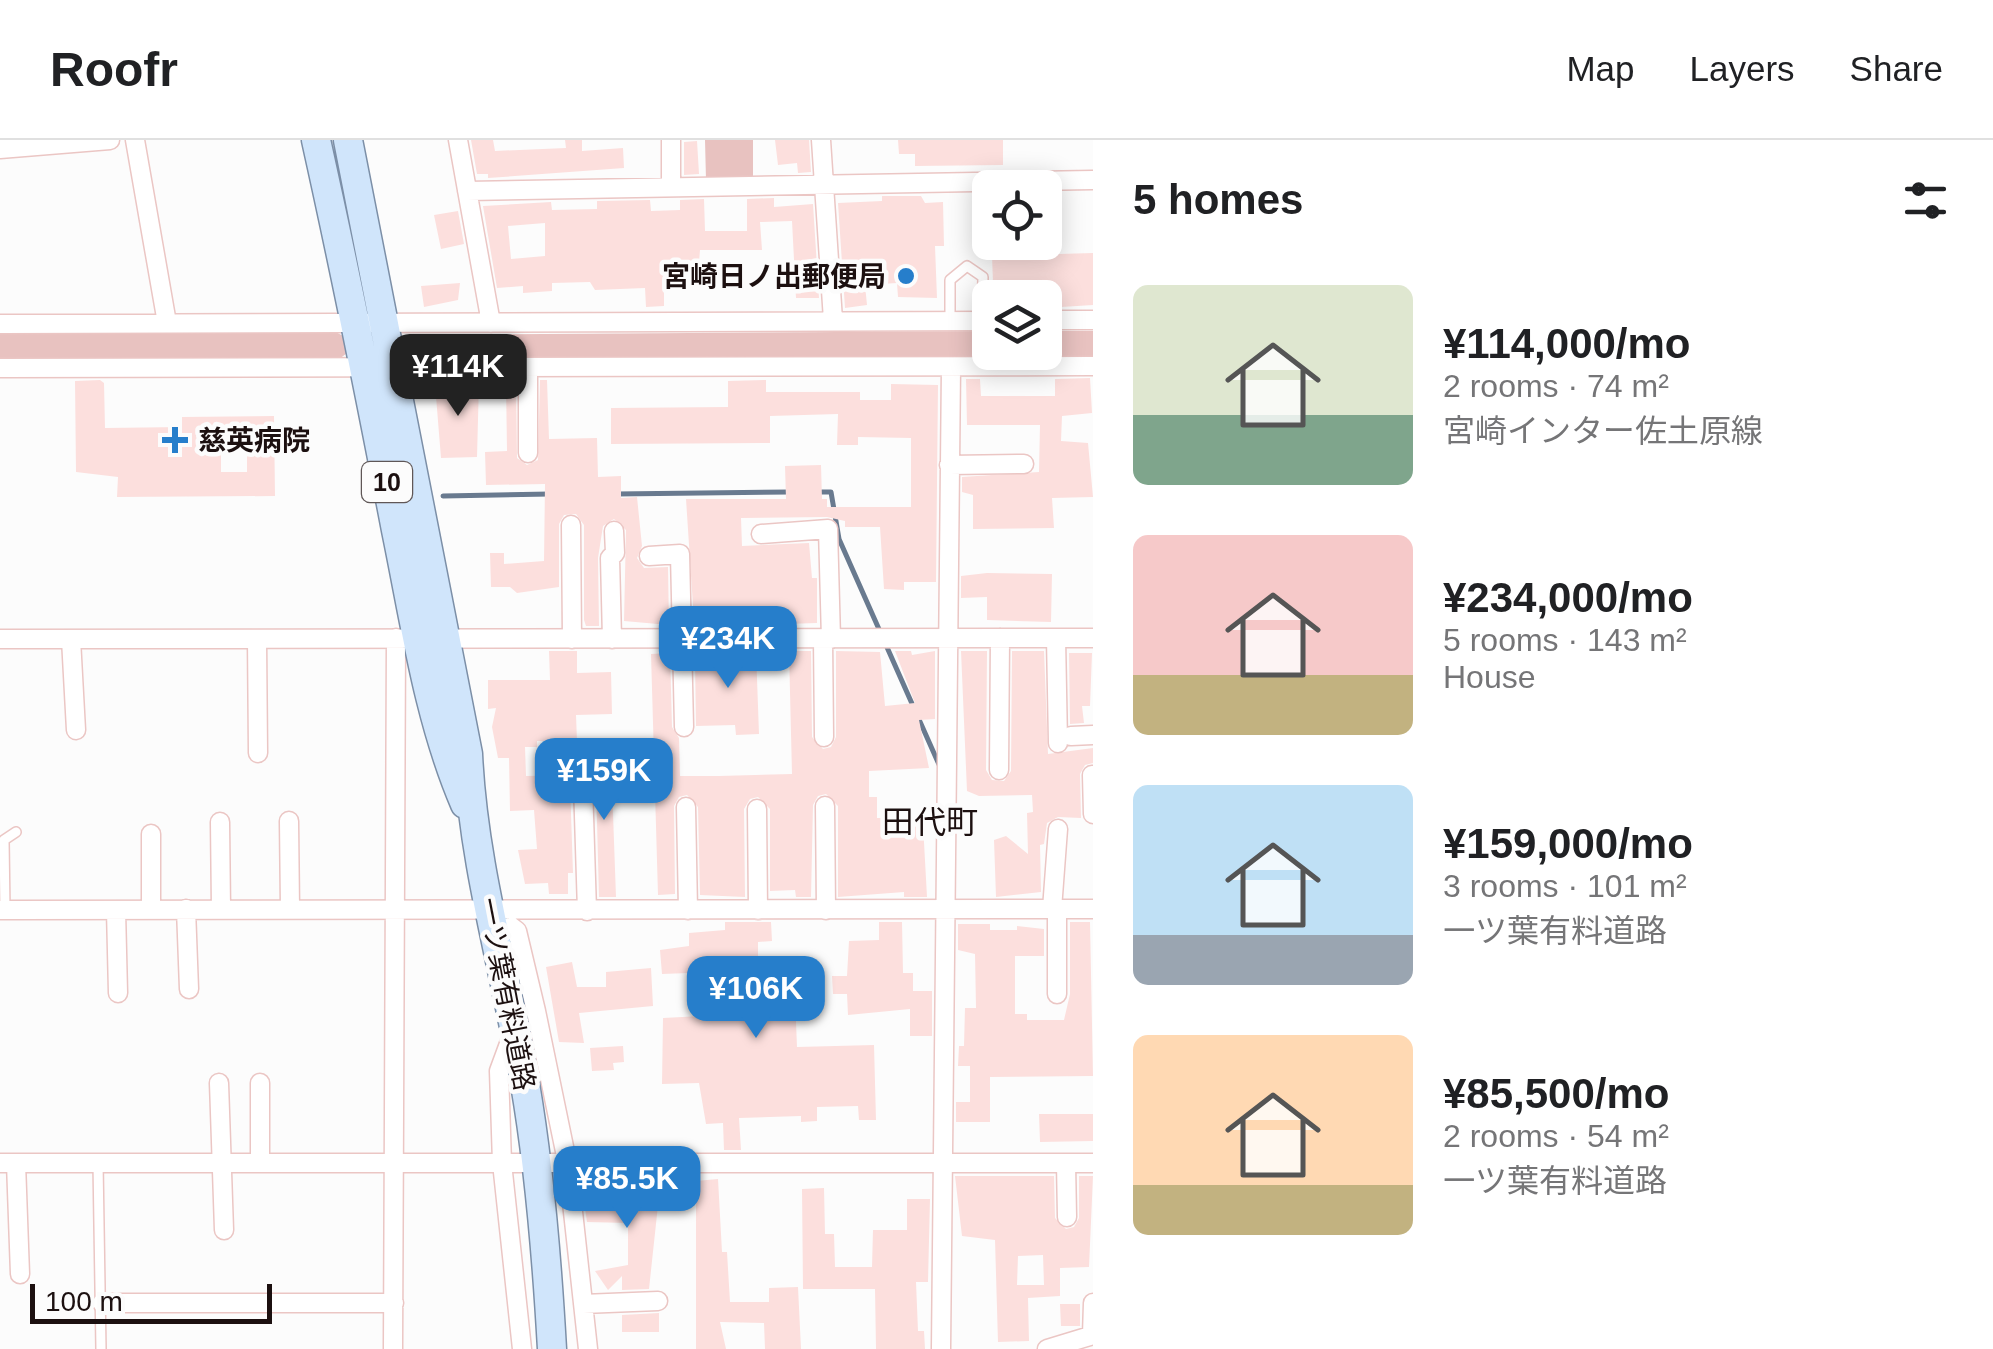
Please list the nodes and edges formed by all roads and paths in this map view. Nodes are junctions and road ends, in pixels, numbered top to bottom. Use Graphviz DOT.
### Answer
graph roads {
  1 [pos="110,140"];
  2 [pos="135,140"];
  3 [pos="316,140"];
  4 [pos="348,140"];
  5 [pos="458,140"];
  6 [pos="671,140"];
  7 [pos="821,140"];
  8 [pos="0,149"];
  9 [pos="1093,180"];
  10 [pos="824,184"];
  11 [pos="671,187"];
  12 [pos="467,191"];
  13 [pos="982,280"];
  14 [pos="833,320"];
  15 [pos="950,320"];
  16 [pos="972,320"];
  17 [pos="1062,320"];
  18 [pos="1093,320"];
  19 [pos="370,321"];
  20 [pos="490,322"];
  21 [pos="166,323"];
  22 [pos="0,324"];
  23 [pos="1093,366"];
  24 [pos="364,367"];
  25 [pos="0,368"];
  26 [pos="951,368"];
  27 [pos="393,369"];
  28 [pos="528,369"];
  29 [pos="528,453"];
  30 [pos="1024,464"];
  31 [pos="949,465"];
  32 [pos="571,525"];
  33 [pos="614,531"];
  34 [pos="761,534"];
  35 [pos="649,556"];
  36 [pos="257,638"];
  37 [pos="827,638"];
  38 [pos="946,638"];
  39 [pos="1000,638"];
  40 [pos="1056,638"];
  41 [pos="1093,638"];
  42 [pos="0,639"];
  43 [pos="71,639"];
  44 [pos="420,639"];
  45 [pos="572,639"];
  46 [pos="612,639"];
  47 [pos="682,639"];
  48 [pos="684,727"];
  49 [pos="76,730"];
  50 [pos="1093,735"];
  51 [pos="824,737"];
  52 [pos="258,753"];
  53 [pos="999,770"];
  54 [pos="1092,775"];
  55 [pos="583,784"];
  56 [pos="825,806"];
  57 [pos="686,807"];
  58 [pos="757,809"];
  59 [pos="1093,814"];
  60 [pos="289,821"];
  61 [pos="220,822"];
  62 [pos="1058,829"];
  63 [pos="16,832"];
  64 [pos="151,834"];
  65 [pos="220,909"];
  66 [pos="290,909"];
  67 [pos="395,909"];
  68 [pos="944,909"];
  69 [pos="1055,909"];
  70 [pos="1093,909"];
  71 [pos="2,910"];
  72 [pos="116,910"];
  73 [pos="151,910"];
  74 [pos="186,910"];
  75 [pos="688,910"];
  76 [pos="758,910"];
  77 [pos="826,910"];
  78 [pos="587,911"];
  79 [pos="491,912"];
  80 [pos="189,989"];
  81 [pos="118,993"];
  82 [pos="1058,994"];
  83 [pos="514,1027"];
  84 [pos="219,1082"];
  85 [pos="260,1083"];
  86 [pos="8,1163"];
  87 [pos="98,1163"];
  88 [pos="220,1163"];
  89 [pos="260,1163"];
  90 [pos="394,1163"];
  91 [pos="502,1163"];
  92 [pos="537,1164"];
  93 [pos="942,1164"];
  94 [pos="1066,1164"];
  95 [pos="1093,1164"];
  96 [pos="568,1166"];
  97 [pos="1066,1217"];
  98 [pos="224,1230"];
  99 [pos="20,1274"];
  100 [pos="658,1301"];
  101 [pos="102,1303"];
  102 [pos="394,1303"];
  103 [pos="1093,1303"];
  104 [pos="584,1304"];
  105 [pos="1092,1335"];
  106 [pos="101,1349"];
  107 [pos="393,1349"];
  108 [pos="522,1349"];
  109 [pos="552,1349"];
  110 [pos="588,1349"];
  111 [pos="942,1349"];
  112 [pos="1047,1349"];
  1 -- 8 [label="street"];
  2 -- 21 [label="street"];
  3 -- 19 [label="main road, 10"];
  4 -- 19 [label="main road, 10"];
  5 -- 12 [label="street"];
  6 -- 11 [label="street"];
  7 -- 10 [label="street"];
  9 -- 10 [label="street"];
  10 -- 11 [label="street"];
  10 -- 14 [label="street"];
  11 -- 12 [label="street"];
  12 -- 20 [label="street"];
  13 -- 15 [label="lane"];
  14 -- 15 [label="street"];
  14 -- 20 [label="street"];
  15 -- 16 [label="street"];
  17 -- 18 [label="street"];
  19 -- 20 [label="street"];
  19 -- 21 [label="street"];
  19 -- 24 [label="main road, 10"];
  19 -- 27 [label="main road, 10"];
  21 -- 22 [label="street"];
  23 -- 26 [label="street"];
  24 -- 25 [label="street"];
  24 -- 27 [label="street"];
  24 -- 44 [label="main road, 10"];
  26 -- 28 [label="street"];
  26 -- 31 [label="street"];
  27 -- 28 [label="street"];
  27 -- 44 [label="main road, 10"];
  28 -- 29 [label="street"];
  30 -- 31 [label="street"];
  31 -- 38 [label="street"];
  32 -- 45 [label="street"];
  33 -- 46 [label="street"];
  34 -- 37 [label="street"];
  35 -- 47 [label="street"];
  36 -- 43 [label="street"];
  36 -- 44 [label="street"];
  36 -- 52 [label="street"];
  37 -- 38 [label="street"];
  37 -- 47 [label="street"];
  37 -- 51 [label="street"];
  38 -- 39 [label="street"];
  38 -- 68 [label="street"];
  39 -- 40 [label="street"];
  39 -- 53 [label="street"];
  40 -- 41 [label="street"];
  40 -- 50 [label="street"];
  42 -- 43 [label="street"];
  43 -- 49 [label="street"];
  44 -- 45 [label="street"];
  44 -- 67 [label="street"];
  44 -- 79 [label="main road, 一ツ葉有料道路 / 10"];
  45 -- 46 [label="street"];
  46 -- 47 [label="street"];
  47 -- 48 [label="street"];
  54 -- 59 [label="street"];
  55 -- 78 [label="street"];
  56 -- 77 [label="street"];
  57 -- 75 [label="street"];
  58 -- 76 [label="street"];
  60 -- 66 [label="street"];
  61 -- 65 [label="street"];
  62 -- 69 [label="street"];
  63 -- 71 [label="lane"];
  64 -- 73 [label="street"];
  65 -- 66 [label="street"];
  65 -- 74 [label="street"];
  66 -- 67 [label="street"];
  67 -- 79 [label="street"];
  67 -- 90 [label="street"];
  68 -- 69 [label="street"];
  68 -- 77 [label="street"];
  68 -- 93 [label="street"];
  69 -- 70 [label="street"];
  69 -- 82 [label="street"];
  71 -- 72 [label="street"];
  72 -- 73 [label="street"];
  72 -- 81 [label="street"];
  73 -- 74 [label="street"];
  74 -- 80 [label="street"];
  75 -- 76 [label="street"];
  75 -- 78 [label="street"];
  76 -- 77 [label="street"];
  78 -- 79 [label="street"];
  79 -- 83 [label="main road, 一ツ葉有料道路"];
  79 -- 96 [label="street"];
  83 -- 91 [label="street"];
  83 -- 92 [label="main road, 一ツ葉有料道路"];
  84 -- 88 [label="street"];
  85 -- 89 [label="street"];
  86 -- 87 [label="street"];
  86 -- 99 [label="street"];
  87 -- 88 [label="street"];
  87 -- 101 [label="lane"];
  88 -- 89 [label="street"];
  88 -- 98 [label="street"];
  89 -- 90 [label="street"];
  90 -- 91 [label="street"];
  90 -- 102 [label="street"];
  91 -- 92 [label="street"];
  91 -- 108 [label="street"];
  92 -- 96 [label="street"];
  92 -- 109 [label="main road, 一ツ葉有料道路"];
  93 -- 94 [label="street"];
  93 -- 96 [label="street"];
  93 -- 111 [label="street"];
  94 -- 95 [label="street"];
  94 -- 97 [label="street"];
  96 -- 104 [label="street"];
  100 -- 104 [label="street"];
  101 -- 102 [label="street"];
  101 -- 106 [label="lane"];
  102 -- 107 [label="street"];
  103 -- 105 [label="street"];
  104 -- 110 [label="street"];
  105 -- 112 [label="street"];
}
